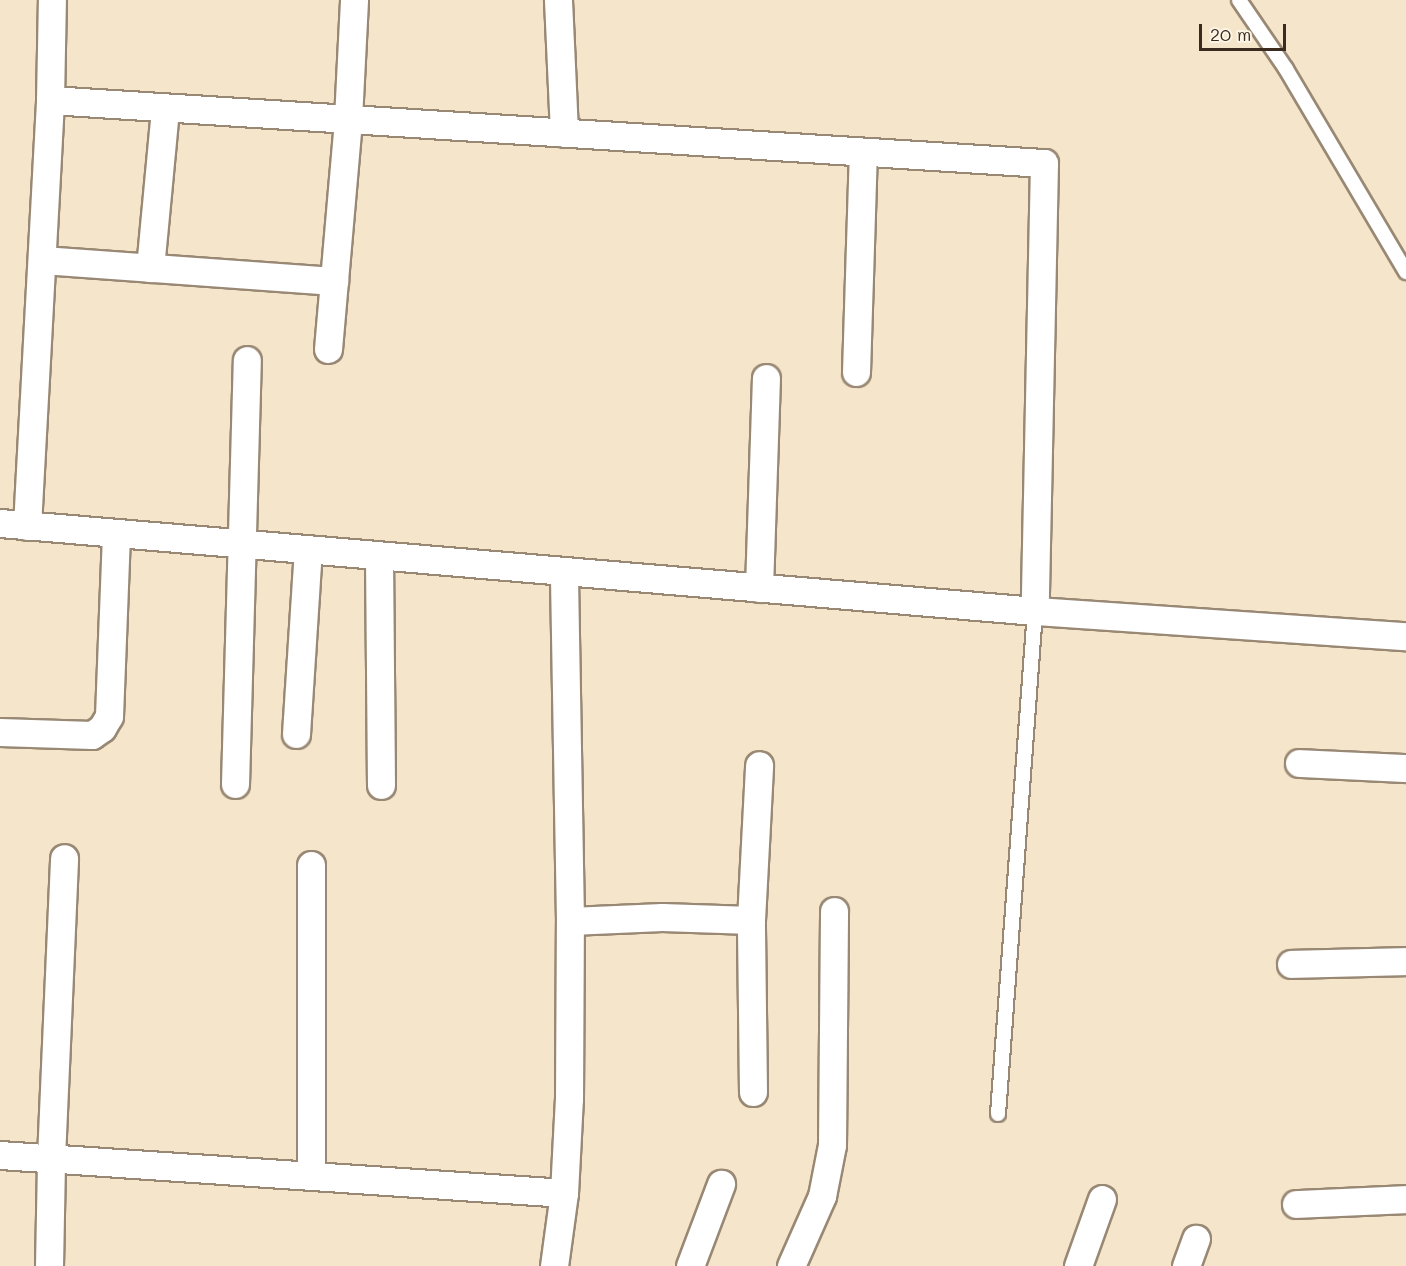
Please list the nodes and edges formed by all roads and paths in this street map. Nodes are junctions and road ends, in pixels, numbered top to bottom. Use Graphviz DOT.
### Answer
graph roads {
  1 [pos="52,0"];
  2 [pos="354,0"];
  3 [pos="558,0"];
  4 [pos="1239,0"];
  5 [pos="50,100"];
  6 [pos="165,108"];
  7 [pos="348,119"];
  8 [pos="564,133"];
  9 [pos="863,152"];
  10 [pos="42,260"];
  11 [pos="150,268"];
  12 [pos="1406,272"];
  13 [pos="334,281"];
  14 [pos="328,349"];
  15 [pos="247,360"];
  16 [pos="856,372"];
  17 [pos="766,378"];
  18 [pos="0,523"];
  19 [pos="27,526"];
  20 [pos="116,533"];
  21 [pos="241,544"];
  22 [pos="308,549"];
  23 [pos="379,556"];
  24 [pos="564,571"];
  25 [pos="759,588"];
  26 [pos="1035,611"];
  27 [pos="1406,636"];
  28 [pos="0,732"];
  29 [pos="296,734"];
  30 [pos="1299,763"];
  31 [pos="759,765"];
  32 [pos="1406,768"];
  33 [pos="235,784"];
  34 [pos="381,785"];
  35 [pos="64,858"];
  36 [pos="311,865"];
  37 [pos="834,910"];
  38 [pos="751,920"];
  39 [pos="570,921"];
  40 [pos="1406,961"];
  41 [pos="1291,964"];
  42 [pos="753,1092"];
  43 [pos="998,1114"];
  44 [pos="0,1155"];
  45 [pos="51,1158"];
  46 [pos="311,1176"];
  47 [pos="721,1184"];
  48 [pos="564,1193"];
  49 [pos="1102,1199"];
  50 [pos="1406,1199"];
  51 [pos="1296,1204"];
  52 [pos="1196,1239"];
  53 [pos="49,1266"];
  54 [pos="554,1266"];
  55 [pos="690,1266"];
  56 [pos="791,1266"];
  57 [pos="1078,1266"];
  58 [pos="1186,1266"];
  1 -- 5 [label="street"];
  2 -- 7 [label="street"];
  3 -- 8 [label="street"];
  4 -- 12 [label="lane"];
  5 -- 6 [label="street"];
  5 -- 10 [label="street"];
  6 -- 7 [label="street"];
  6 -- 11 [label="street"];
  7 -- 8 [label="street"];
  7 -- 13 [label="street"];
  8 -- 9 [label="street"];
  9 -- 16 [label="street"];
  9 -- 26 [label="street"];
  10 -- 11 [label="street"];
  10 -- 19 [label="street"];
  11 -- 13 [label="street"];
  13 -- 14 [label="street"];
  15 -- 21 [label="street"];
  17 -- 25 [label="street"];
  18 -- 19 [label="street"];
  19 -- 20 [label="street"];
  20 -- 21 [label="street"];
  20 -- 28 [label="street"];
  21 -- 22 [label="street"];
  21 -- 33 [label="street"];
  22 -- 23 [label="street"];
  22 -- 29 [label="street"];
  23 -- 24 [label="street"];
  23 -- 34 [label="street"];
  24 -- 25 [label="street"];
  24 -- 39 [label="street"];
  25 -- 26 [label="street"];
  26 -- 27 [label="street"];
  26 -- 43 [label="lane"];
  30 -- 32 [label="street"];
  31 -- 38 [label="street"];
  35 -- 45 [label="street"];
  36 -- 46 [label="street"];
  37 -- 56 [label="street"];
  38 -- 39 [label="street"];
  38 -- 42 [label="street"];
  39 -- 48 [label="street"];
  40 -- 41 [label="street"];
  44 -- 45 [label="street"];
  45 -- 46 [label="street"];
  45 -- 53 [label="street"];
  46 -- 48 [label="street"];
  47 -- 55 [label="street"];
  48 -- 54 [label="street"];
  49 -- 57 [label="street"];
  50 -- 51 [label="street"];
  52 -- 58 [label="street"];
}
